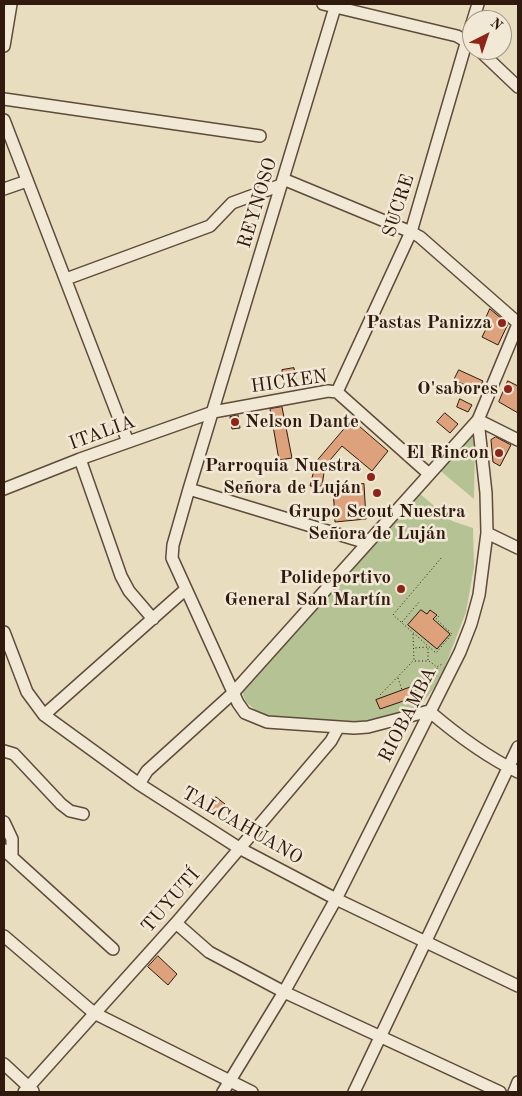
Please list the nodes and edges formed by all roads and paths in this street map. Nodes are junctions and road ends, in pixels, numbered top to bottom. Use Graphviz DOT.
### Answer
graph roads {
  1 [pos="11,4"];
  2 [pos="331,4"];
  3 [pos="462,39"];
  4 [pos="4,46"];
  5 [pos="464,60"];
  6 [pos="490,60"];
  7 [pos="518,87"];
  8 [pos="4,99"];
  9 [pos="4,120"];
  10 [pos="260,136"];
  11 [pos="27,180"];
  12 [pos="282,182"];
  13 [pos="4,189"];
  14 [pos="412,232"];
  15 [pos="66,279"];
  16 [pos="518,323"];
  17 [pos="337,392"];
  18 [pos="213,412"];
  19 [pos="478,420"];
  20 [pos="518,440"];
  21 [pos="128,442"];
  22 [pos="80,459"];
  23 [pos="429,474"];
  24 [pos="4,489"];
  25 [pos="189,489"];
  26 [pos="487,533"];
  27 [pos="367,542"];
  28 [pos="518,548"];
  29 [pos="442,557"];
  30 [pos="186,589"];
  31 [pos="420,601"];
  32 [pos="418,604"];
  33 [pos="422,607"];
  34 [pos="410,613"];
  35 [pos="414,616"];
  36 [pos="439,616"];
  37 [pos="153,619"];
  38 [pos="402,623"];
  39 [pos="4,632"];
  40 [pos="413,633"];
  41 [pos="428,647"];
  42 [pos="414,648"];
  43 [pos="414,661"];
  44 [pos="398,677"];
  45 [pos="402,690"];
  46 [pos="233,693"];
  47 [pos="380,695"];
  48 [pos="429,711"];
  49 [pos="44,715"];
  50 [pos="338,728"];
  51 [pos="518,746"];
  52 [pos="4,751"];
  53 [pos="513,770"];
  54 [pos="139,784"];
  55 [pos="83,814"];
  56 [pos="4,822"];
  57 [pos="239,848"];
  58 [pos="8,853"];
  59 [pos="336,899"];
  60 [pos="176,922"];
  61 [pos="4,936"];
  62 [pos="426,942"];
  63 [pos="113,949"];
  64 [pos="518,986"];
  65 [pos="284,992"];
  66 [pos="94,1013"];
  67 [pos="380,1036"];
  68 [pos="4,1064"];
  69 [pos="229,1081"];
  70 [pos="518,1082"];
  71 [pos="29,1091"];
  72 [pos="223,1092"];
  73 [pos="252,1092"];
  74 [pos="354,1092"];
  75 [pos="500,1092"];
  76 [pos="514,1092"];
  1 -- 4 [label="street"];
  2 -- 3 [label="street"];
  2 -- 12 [label="street, REYNOSO"];
  5 -- 14 [label="street, SUCRE"];
  6 -- 7 [label="street"];
  8 -- 10 [label="street"];
  9 -- 11 [label="street"];
  11 -- 13 [label="street"];
  11 -- 15 [label="street"];
  12 -- 14 [label="street"];
  12 -- 15 [label="street"];
  12 -- 18 [label="street, REYNOSO"];
  14 -- 16 [label="street"];
  14 -- 17 [label="street, SUCRE"];
  15 -- 21 [label="street"];
  16 -- 19 [label="street, RIOBAMBA"];
  17 -- 18 [label="street, HICKEN"];
  17 -- 23 [label="street, HICKEN"];
  18 -- 21 [label="street, ITALIA"];
  18 -- 25 [label="street, REYNOSO"];
  19 -- 20 [label="street"];
  19 -- 23 [label="street"];
  19 -- 26 [label="street, RIOBAMBA"];
  21 -- 22 [label="street, ITALIA"];
  22 -- 24 [label="street, ITALIA"];
  22 -- 37 [label="street"];
  23 -- 27 [label="street"];
  25 -- 27 [label="street"];
  25 -- 30 [label="street, REYNOSO"];
  26 -- 28 [label="street"];
  26 -- 48 [label="street, RIOBAMBA"];
  27 -- 46 [label="street"];
  29 -- 38 [label="path"];
  30 -- 37 [label="street"];
  30 -- 46 [label="street, REYNOSO"];
  31 -- 32 [label="path"];
  32 -- 33 [label="path"];
  32 -- 34 [label="path"];
  34 -- 35 [label="path"];
  34 -- 38 [label="path"];
  36 -- 41 [label="path"];
  37 -- 49 [label="street"];
  38 -- 40 [label="path"];
  39 -- 49 [label="street, TALCAHUANO"];
  40 -- 41 [label="path"];
  40 -- 42 [label="path"];
  41 -- 42 [label="path"];
  41 -- 43 [label="path"];
  42 -- 43 [label="path"];
  43 -- 44 [label="path"];
  44 -- 45 [label="path"];
  44 -- 47 [label="path"];
  46 -- 50 [label="street, REYNOSO"];
  46 -- 54 [label="street"];
  48 -- 50 [label="street, REYNOSO"];
  48 -- 53 [label="street"];
  48 -- 59 [label="street, RIOBAMBA"];
  49 -- 54 [label="street, TALCAHUANO"];
  50 -- 57 [label="street, TUYUTÍ"];
  51 -- 53 [label="street"];
  52 -- 55 [label="street"];
  53 -- 62 [label="street"];
  54 -- 57 [label="street, TALCAHUANO"];
  56 -- 58 [label="street"];
  57 -- 59 [label="street, TALCAHUANO"];
  57 -- 60 [label="street, TUYUTÍ"];
  58 -- 63 [label="street"];
  59 -- 62 [label="street, TALCAHUANO"];
  59 -- 65 [label="street, RIOBAMBA"];
  60 -- 65 [label="street"];
  60 -- 66 [label="street, TUYUTÍ"];
  61 -- 66 [label="street"];
  62 -- 64 [label="street, TALCAHUANO"];
  62 -- 67 [label="street"];
  65 -- 67 [label="street"];
  65 -- 69 [label="street, RIOBAMBA"];
  66 -- 69 [label="street"];
  66 -- 71 [label="street, TUYUTÍ"];
  67 -- 74 [label="street"];
  67 -- 75 [label="street"];
  68 -- 71 [label="street"];
  69 -- 72 [label="street, RIOBAMBA"];
  69 -- 73 [label="street"];
  70 -- 76 [label="street"];
}
